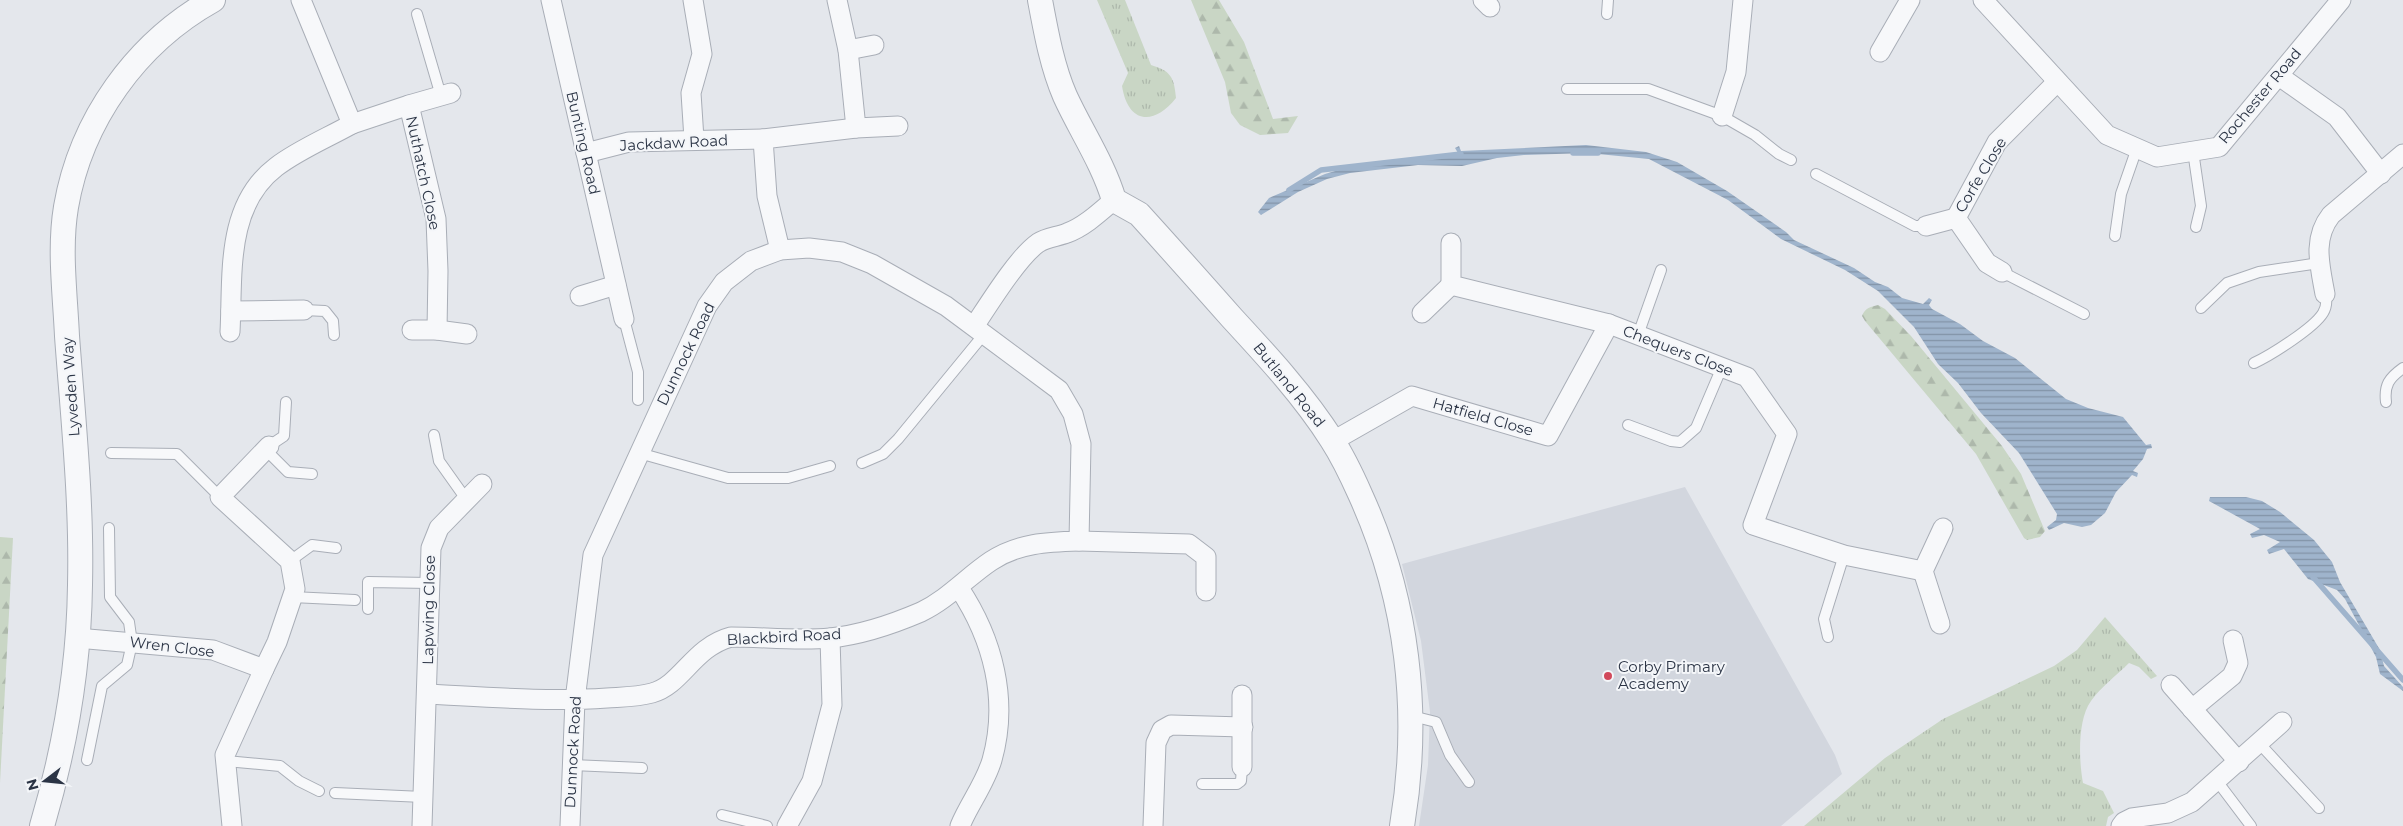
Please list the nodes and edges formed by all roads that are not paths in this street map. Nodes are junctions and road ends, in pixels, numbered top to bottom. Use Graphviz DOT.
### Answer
graph roads {
  1 [pos="213,0"];
  2 [pos="301,0"];
  3 [pos="551,0"];
  4 [pos="693,0"];
  5 [pos="836,0"];
  6 [pos="1040,0"];
  7 [pos="1608,0"];
  8 [pos="1743,0"];
  9 [pos="1910,0"];
  10 [pos="1983,0"];
  11 [pos="2341,0"];
  12 [pos="417,14"];
  13 [pos="1607,14"];
  14 [pos="874,45"];
  15 [pos="848,50"];
  16 [pos="1880,52"];
  17 [pos="2279,76"];
  18 [pos="2057,82"];
  19 [pos="1568,89"];
  20 [pos="446,94"];
  21 [pos="409,105"];
  22 [pos="1722,116"];
  23 [pos="352,124"];
  24 [pos="898,126"];
  25 [pos="856,128"];
  26 [pos="694,139"];
  27 [pos="763,139"];
  28 [pos="2138,148"];
  29 [pos="2193,151"];
  30 [pos="586,153"];
  31 [pos="2403,154"];
  32 [pos="1791,160"];
  33 [pos="1816,174"];
  34 [pos="2381,174"];
  35 [pos="1114,200"];
  36 [pos="1956,218"];
  37 [pos="1926,226"];
  38 [pos="2196,227"];
  39 [pos="2115,236"];
  40 [pos="1451,243"];
  41 [pos="780,250"];
  42 [pos="2319,263"];
  43 [pos="1661,270"];
  44 [pos="2002,272"];
  45 [pos="616,285"];
  46 [pos="1451,285"];
  47 [pos="2325,294"];
  48 [pos="580,296"];
  49 [pos="2201,308"];
  50 [pos="304,310"];
  51 [pos="231,311"];
  52 [pos="1422,313"];
  53 [pos="2084,314"];
  54 [pos="624,319"];
  55 [pos="1609,324"];
  56 [pos="980,329"];
  57 [pos="412,330"];
  58 [pos="437,330"];
  59 [pos="230,332"];
  60 [pos="467,334"];
  61 [pos="334,335"];
  62 [pos="1638,335"];
  63 [pos="2254,363"];
  64 [pos="1722,368"];
  65 [pos="2403,368"];
  66 [pos="638,400"];
  67 [pos="286,402"];
  68 [pos="2386,402"];
  69 [pos="1628,425"];
  70 [pos="434,435"];
  71 [pos="1333,441"];
  72 [pos="267,448"];
  73 [pos="111,453"];
  74 [pos="639,453"];
  75 [pos="862,463"];
  76 [pos="830,466"];
  77 [pos="312,474"];
  78 [pos="482,484"];
  79 [pos="220,497"];
  80 [pos="466,499"];
  81 [pos="109,528"];
  82 [pos="1943,528"];
  83 [pos="1079,541"];
  84 [pos="336,548"];
  85 [pos="1844,555"];
  86 [pos="290,561"];
  87 [pos="1923,571"];
  88 [pos="430,583"];
  89 [pos="959,588"];
  90 [pos="1206,591"];
  91 [pos="292,598"];
  92 [pos="355,600"];
  93 [pos="368,609"];
  94 [pos="1940,624"];
  95 [pos="1828,637"];
  96 [pos="77,638"];
  97 [pos="830,638"];
  98 [pos="2233,640"];
  99 [pos="132,642"];
  100 [pos="264,669"];
  101 [pos="2170,685"];
  102 [pos="427,694"];
  103 [pos="1242,695"];
  104 [pos="575,700"];
  105 [pos="2192,709"];
  106 [pos="1412,716"];
  107 [pos="2282,722"];
  108 [pos="1243,727"];
  109 [pos="2260,743"];
  110 [pos="86,760"];
  111 [pos="226,761"];
  112 [pos="2239,762"];
  113 [pos="572,765"];
  114 [pos="1242,767"];
  115 [pos="642,768"];
  116 [pos="2217,781"];
  117 [pos="1469,782"];
  118 [pos="1202,784"];
  119 [pos="319,791"];
  120 [pos="335,793"];
  121 [pos="424,797"];
  122 [pos="2320,808"];
  123 [pos="722,815"];
  124 [pos="42,826"];
  125 [pos="232,826"];
  126 [pos="422,826"];
  127 [pos="570,826"];
  128 [pos="767,826"];
  129 [pos="787,826"];
  130 [pos="960,826"];
  131 [pos="1153,826"];
  132 [pos="1402,826"];
  133 [pos="2121,826"];
  134 [pos="2251,826"];
  1 -- 96 [label="street, Lyveden Way"];
  2 -- 23 [label="street"];
  3 -- 30 [label="street, Bunting Road"];
  4 -- 26 [label="street"];
  5 -- 15 [label="street"];
  6 -- 35 [label="street"];
  7 -- 13 [label="lane"];
  8 -- 22 [label="street"];
  9 -- 16 [label="street"];
  10 -- 18 [label="street, Rochester Road"];
  11 -- 17 [label="street, Rochester Road"];
  12 -- 20 [label="lane"];
  14 -- 15 [label="street"];
  15 -- 25 [label="street"];
  17 -- 29 [label="street, Rochester Road"];
  17 -- 34 [label="street"];
  18 -- 28 [label="street, Rochester Road"];
  18 -- 36 [label="street, Corfe Close"];
  19 -- 22 [label="lane"];
  20 -- 21 [label="street"];
  21 -- 23 [label="street, Nuthatch Close"];
  21 -- 58 [label="street, Nuthatch Close"];
  22 -- 32 [label="lane"];
  23 -- 51 [label="street, Nuthatch Close"];
  24 -- 25 [label="street, Jackdaw Road"];
  25 -- 27 [label="street, Jackdaw Road"];
  26 -- 27 [label="street, Jackdaw Road"];
  26 -- 30 [label="street, Jackdaw Road"];
  27 -- 41 [label="street"];
  28 -- 29 [label="street, Rochester Road"];
  28 -- 39 [label="lane"];
  29 -- 38 [label="lane"];
  30 -- 45 [label="street, Bunting Road"];
  31 -- 34 [label="street"];
  33 -- 37 [label="lane"];
  34 -- 42 [label="street"];
  35 -- 56 [label="street"];
  35 -- 71 [label="street, Butland Road"];
  36 -- 37 [label="street"];
  36 -- 44 [label="street, Corfe Close"];
  40 -- 46 [label="street"];
  41 -- 56 [label="street, Dunnock Road"];
  41 -- 74 [label="street, Dunnock Road"];
  42 -- 47 [label="street"];
  42 -- 49 [label="lane"];
  43 -- 62 [label="lane"];
  44 -- 53 [label="lane"];
  45 -- 48 [label="street"];
  45 -- 54 [label="street, Bunting Road"];
  46 -- 52 [label="street"];
  46 -- 55 [label="street, Chequers Close"];
  47 -- 63 [label="lane"];
  50 -- 51 [label="street"];
  50 -- 61 [label="lane"];
  51 -- 59 [label="street, Nuthatch Close"];
  54 -- 66 [label="lane"];
  55 -- 62 [label="street, Chequers Close"];
  55 -- 71 [label="street, Hatfield Close"];
  56 -- 75 [label="lane"];
  56 -- 83 [label="street"];
  57 -- 58 [label="street"];
  58 -- 60 [label="street"];
  62 -- 64 [label="street, Chequers Close"];
  64 -- 69 [label="lane"];
  64 -- 85 [label="street, Chequers Close"];
  65 -- 68 [label="lane"];
  67 -- 72 [label="lane"];
  70 -- 80 [label="lane"];
  71 -- 106 [label="street, Butland Road"];
  72 -- 77 [label="lane"];
  72 -- 79 [label="street"];
  73 -- 79 [label="lane"];
  74 -- 76 [label="lane"];
  74 -- 104 [label="street, Dunnock Road"];
  78 -- 80 [label="street, Lapwing Close"];
  79 -- 86 [label="street"];
  80 -- 88 [label="street, Lapwing Close"];
  81 -- 99 [label="lane"];
  82 -- 87 [label="street"];
  83 -- 89 [label="street, Blackbird Road"];
  83 -- 90 [label="street, Blackbird Road"];
  84 -- 86 [label="lane"];
  85 -- 87 [label="street, Chequers Close"];
  85 -- 95 [label="lane"];
  86 -- 91 [label="street"];
  87 -- 94 [label="street"];
  88 -- 93 [label="lane"];
  88 -- 102 [label="street, Lapwing Close"];
  89 -- 97 [label="street, Blackbird Road"];
  89 -- 130 [label="street"];
  91 -- 92 [label="lane"];
  91 -- 100 [label="street"];
  96 -- 99 [label="street, Wren Close"];
  96 -- 124 [label="street, Lyveden Way"];
  97 -- 104 [label="street, Blackbird Road"];
  97 -- 129 [label="street"];
  98 -- 105 [label="street"];
  99 -- 100 [label="street, Wren Close"];
  99 -- 110 [label="lane"];
  100 -- 111 [label="street"];
  101 -- 105 [label="street"];
  102 -- 104 [label="street"];
  102 -- 121 [label="street, Lapwing Close"];
  103 -- 108 [label="street"];
  104 -- 113 [label="street, Dunnock Road"];
  105 -- 112 [label="street"];
  106 -- 117 [label="lane"];
  106 -- 132 [label="street, Butland Road"];
  107 -- 109 [label="street"];
  108 -- 114 [label="street"];
  108 -- 131 [label="street"];
  109 -- 112 [label="street"];
  109 -- 122 [label="lane"];
  111 -- 119 [label="lane"];
  111 -- 125 [label="street"];
  112 -- 116 [label="street"];
  113 -- 115 [label="lane"];
  113 -- 127 [label="street, Dunnock Road"];
  114 -- 118 [label="lane"];
  116 -- 133 [label="street"];
  116 -- 134 [label="lane"];
  120 -- 121 [label="lane"];
  121 -- 126 [label="street, Lapwing Close"];
  123 -- 128 [label="lane"];
}
